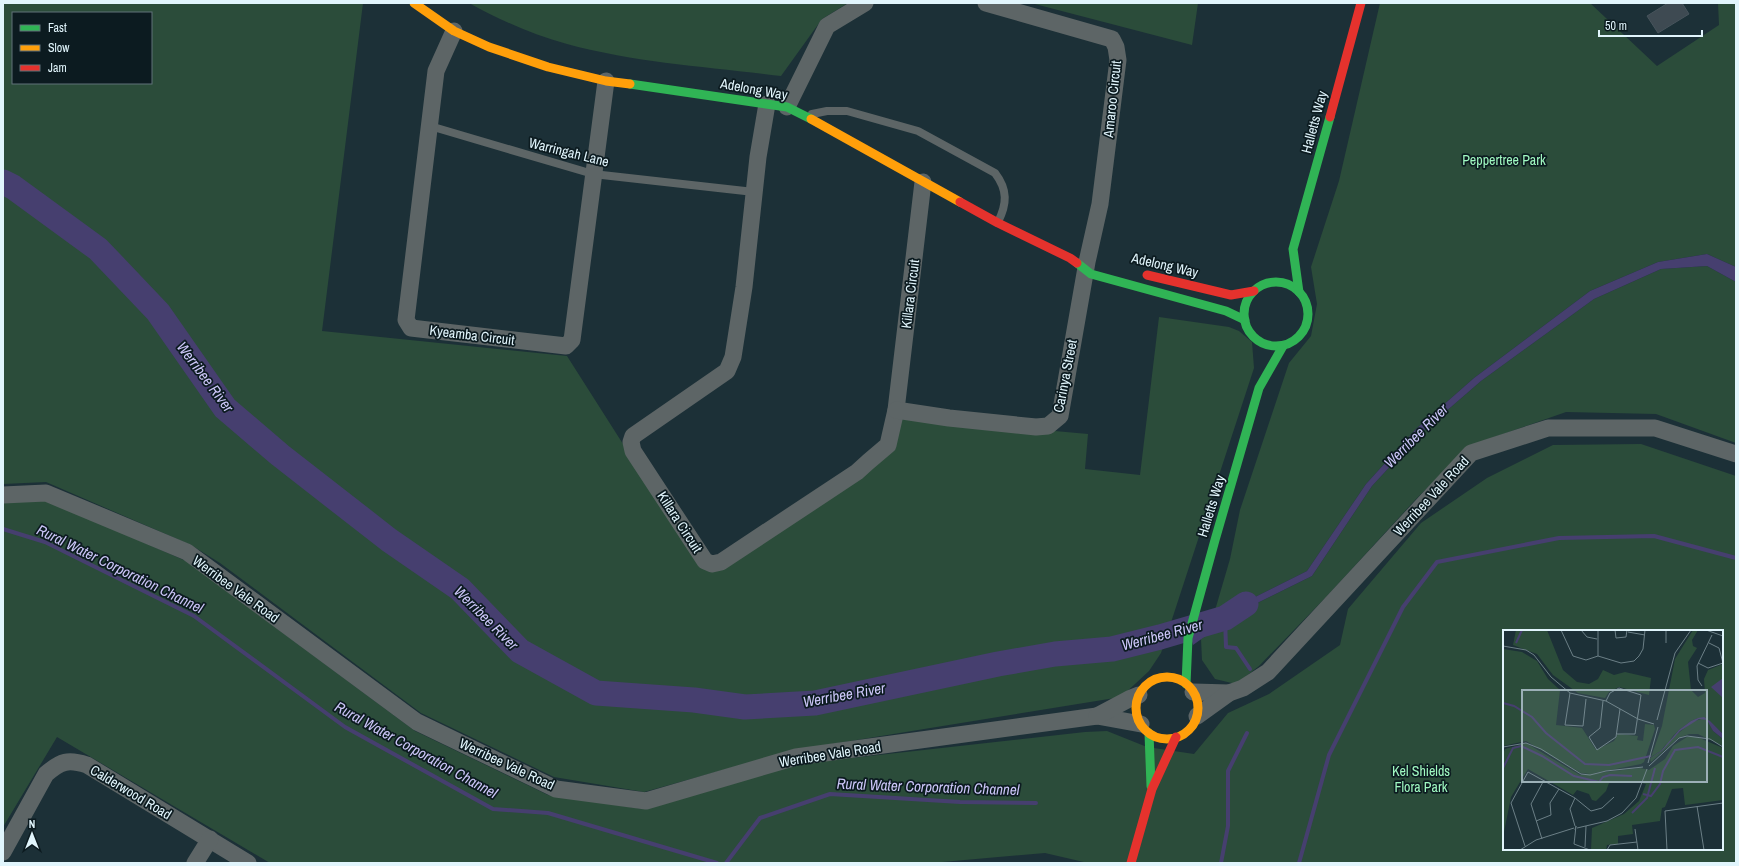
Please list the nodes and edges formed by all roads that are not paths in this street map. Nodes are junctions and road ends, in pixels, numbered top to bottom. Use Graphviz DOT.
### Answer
graph roads {
  1 [pos="414,3"];
  2 [pos="865,3"];
  3 [pos="986,3"];
  4 [pos="1361,3"];
  5 [pos="454,31"];
  6 [pos="606,81"];
  7 [pos="767,104"];
  8 [pos="787,107"];
  9 [pos="805,116"];
  10 [pos="430,126"];
  11 [pos="593,174"];
  12 [pos="923,182"];
  13 [pos="754,192"];
  14 [pos="998,223"];
  15 [pos="1293,249"];
  16 [pos="1286,258"];
  17 [pos="1089,265"];
  18 [pos="1276,273"];
  19 [pos="1141,274"];
  20 [pos="1272,283"];
  21 [pos="1254,291"];
  22 [pos="1299,292"];
  23 [pos="1245,320"];
  24 [pos="1254,337"];
  25 [pos="1283,346"];
  26 [pos="1256,352"];
  27 [pos="1259,367"];
  28 [pos="1261,381"];
  29 [pos="896,410"];
  30 [pos="1736,454"];
  31 [pos="3,495"];
  32 [pos="1188,638"];
  33 [pos="1178,655"];
  34 [pos="1171,666"];
  35 [pos="1159,678"];
  36 [pos="1190,688"];
  37 [pos="1229,693"];
  38 [pos="1139,695"];
  39 [pos="1097,716"];
  40 [pos="1197,716"];
  41 [pos="1145,729"];
  42 [pos="1176,737"];
  43 [pos="1152,789"];
  44 [pos="210,839"];
  45 [pos="3,852"];
  46 [pos="195,863"];
  47 [pos="248,863"];
  48 [pos="1131,863"];
  1 -- 5 [label="street, Adelong Way"];
  2 -- 8 [label="street"];
  3 -- 17 [label="street, Amaroo Circuit"];
  4 -- 15 [label="street, Halletts Way"];
  5 -- 6 [label="street, Adelong Way"];
  5 -- 10 [label="street, Kyeamba Circuit"];
  6 -- 7 [label="street, Adelong Way"];
  6 -- 11 [label="street, Kyeamba Circuit"];
  7 -- 8 [label="street, Adelong Way"];
  7 -- 13 [label="street, Killara Circuit"];
  8 -- 9 [label="street, Adelong Way"];
  9 -- 12 [label="street, Adelong Way"];
  9 -- 14 [label="lane"];
  10 -- 11 [label="lane, Warringah Lane"];
  10 -- 11 [label="street, Kyeamba Circuit"];
  11 -- 13 [label="lane, Warringah Lane"];
  12 -- 14 [label="street, Adelong Way"];
  12 -- 29 [label="street, Killara Circuit"];
  13 -- 29 [label="street, Killara Circuit"];
  14 -- 17 [label="street, Adelong Way"];
  15 -- 16 [label="street, Halletts Way"];
  15 -- 22 [label="street, Halletts Way"];
  17 -- 23 [label="street, Adelong Way"];
  17 -- 29 [label="street, Carinya Street"];
  18 -- 20 [label="street"];
  19 -- 21 [label="street, Adelong Way"];
  20 -- 21 [label="street"];
  20 -- 22 [label="street"];
  21 -- 23 [label="street"];
  22 -- 25 [label="street"];
  23 -- 24 [label="street"];
  24 -- 25 [label="street"];
  24 -- 26 [label="street"];
  25 -- 28 [label="street"];
  27 -- 28 [label="street"];
  28 -- 32 [label="street, Halletts Way"];
  30 -- 37 [label="street, Werribee Vale Road"];
  31 -- 39 [label="street, Werribee Vale Road"];
  32 -- 33 [label="street, Halletts Way"];
  32 -- 36 [label="street, Halletts Way"];
  34 -- 35 [label="street"];
  35 -- 36 [label="street"];
  35 -- 38 [label="street"];
  36 -- 37 [label="street, Werribee Vale Road"];
  36 -- 40 [label="street"];
  37 -- 40 [label="street, Werribee Vale Road"];
  38 -- 39 [label="street, Werribee Vale Road"];
  38 -- 41 [label="street"];
  39 -- 41 [label="street, Werribee Vale Road"];
  40 -- 42 [label="street"];
  41 -- 42 [label="street"];
  41 -- 43 [label="street"];
  42 -- 43 [label="street"];
  43 -- 48 [label="street"];
  44 -- 45 [label="street, Calderwood Road"];
  44 -- 46 [label="street"];
  44 -- 47 [label="street, Calderwood Road"];
}
